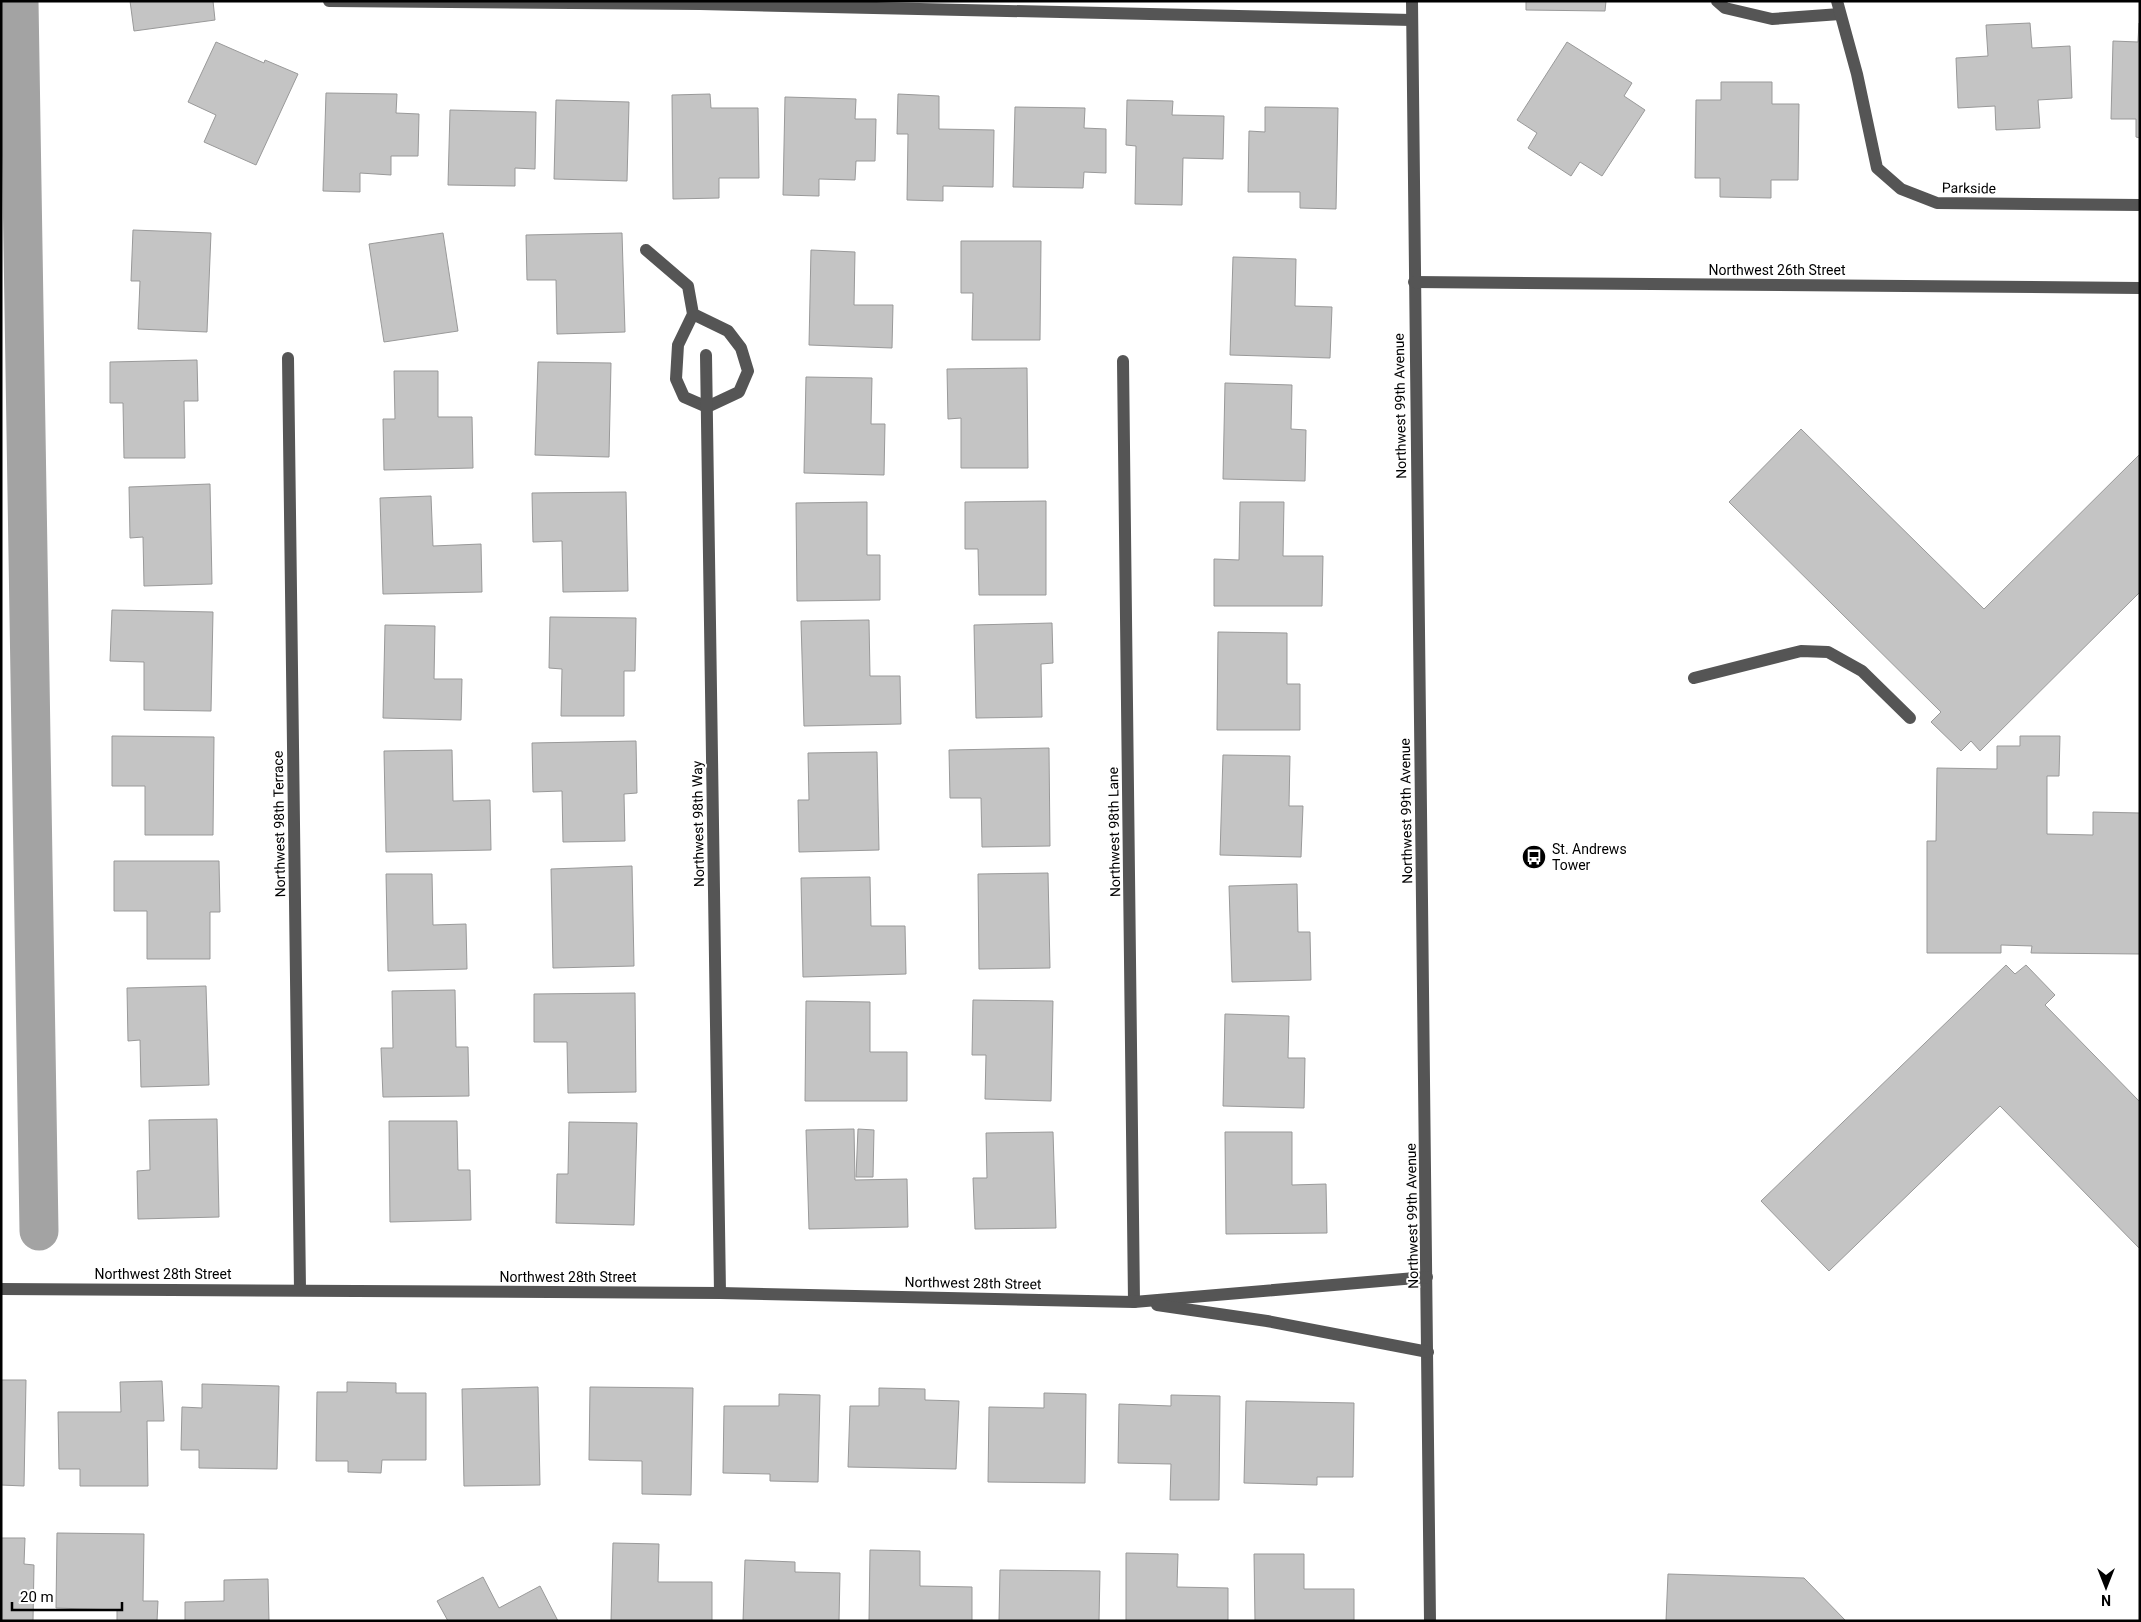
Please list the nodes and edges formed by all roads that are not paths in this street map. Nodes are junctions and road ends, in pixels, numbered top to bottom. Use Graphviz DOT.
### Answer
graph roads {
  1 [pos="329,1"];
  2 [pos="1412,1"];
  3 [pos="1717,1"];
  4 [pos="700,3"];
  5 [pos="1117,7"];
  6 [pos="1838,7"];
  7 [pos="1412,20"];
  8 [pos="2140,205"];
  9 [pos="646,250"];
  10 [pos="1414,282"];
  11 [pos="2140,288"];
  12 [pos="693,314"];
  13 [pos="706,355"];
  14 [pos="288,358"];
  15 [pos="1123,361"];
  16 [pos="707,407"];
  17 [pos="1694,678"];
  18 [pos="1910,718"];
  19 [pos="1427,1277"];
  20 [pos="1,1288"];
  21 [pos="300,1290"];
  22 [pos="720,1293"];
  23 [pos="1134,1302"];
  24 [pos="1428,1352"];
  25 [pos="1430,1621"];
  1 -- 4 [label="street"];
  2 -- 7 [label="street, Northwest 99th Avenue"];
  3 -- 6 [label="street, Parkside"];
  4 -- 5 [label="street"];
  5 -- 7 [label="street"];
  6 -- 8 [label="street, Parkside"];
  7 -- 10 [label="street, Northwest 99th Avenue"];
  9 -- 12 [label="street"];
  10 -- 11 [label="street, Northwest 26th Street"];
  10 -- 19 [label="street, Northwest 99th Avenue"];
  12 -- 16 [label="street"];
  12 -- 16 [label="street"];
  13 -- 16 [label="street, Northwest 98th Way"];
  14 -- 21 [label="street, Northwest 98th Terrace"];
  15 -- 23 [label="street, Northwest 98th Lane"];
  16 -- 22 [label="street, Northwest 98th Way"];
  17 -- 18 [label="street"];
  19 -- 23 [label="street, Northwest 28th Street"];
  19 -- 24 [label="street, Northwest 99th Avenue"];
  20 -- 21 [label="street, Northwest 28th Street"];
  21 -- 22 [label="street, Northwest 28th Street"];
  22 -- 23 [label="street, Northwest 28th Street"];
  23 -- 24 [label="street, Northwest 28th Street"];
  24 -- 25 [label="street, Northwest 99th Avenue"];
}
